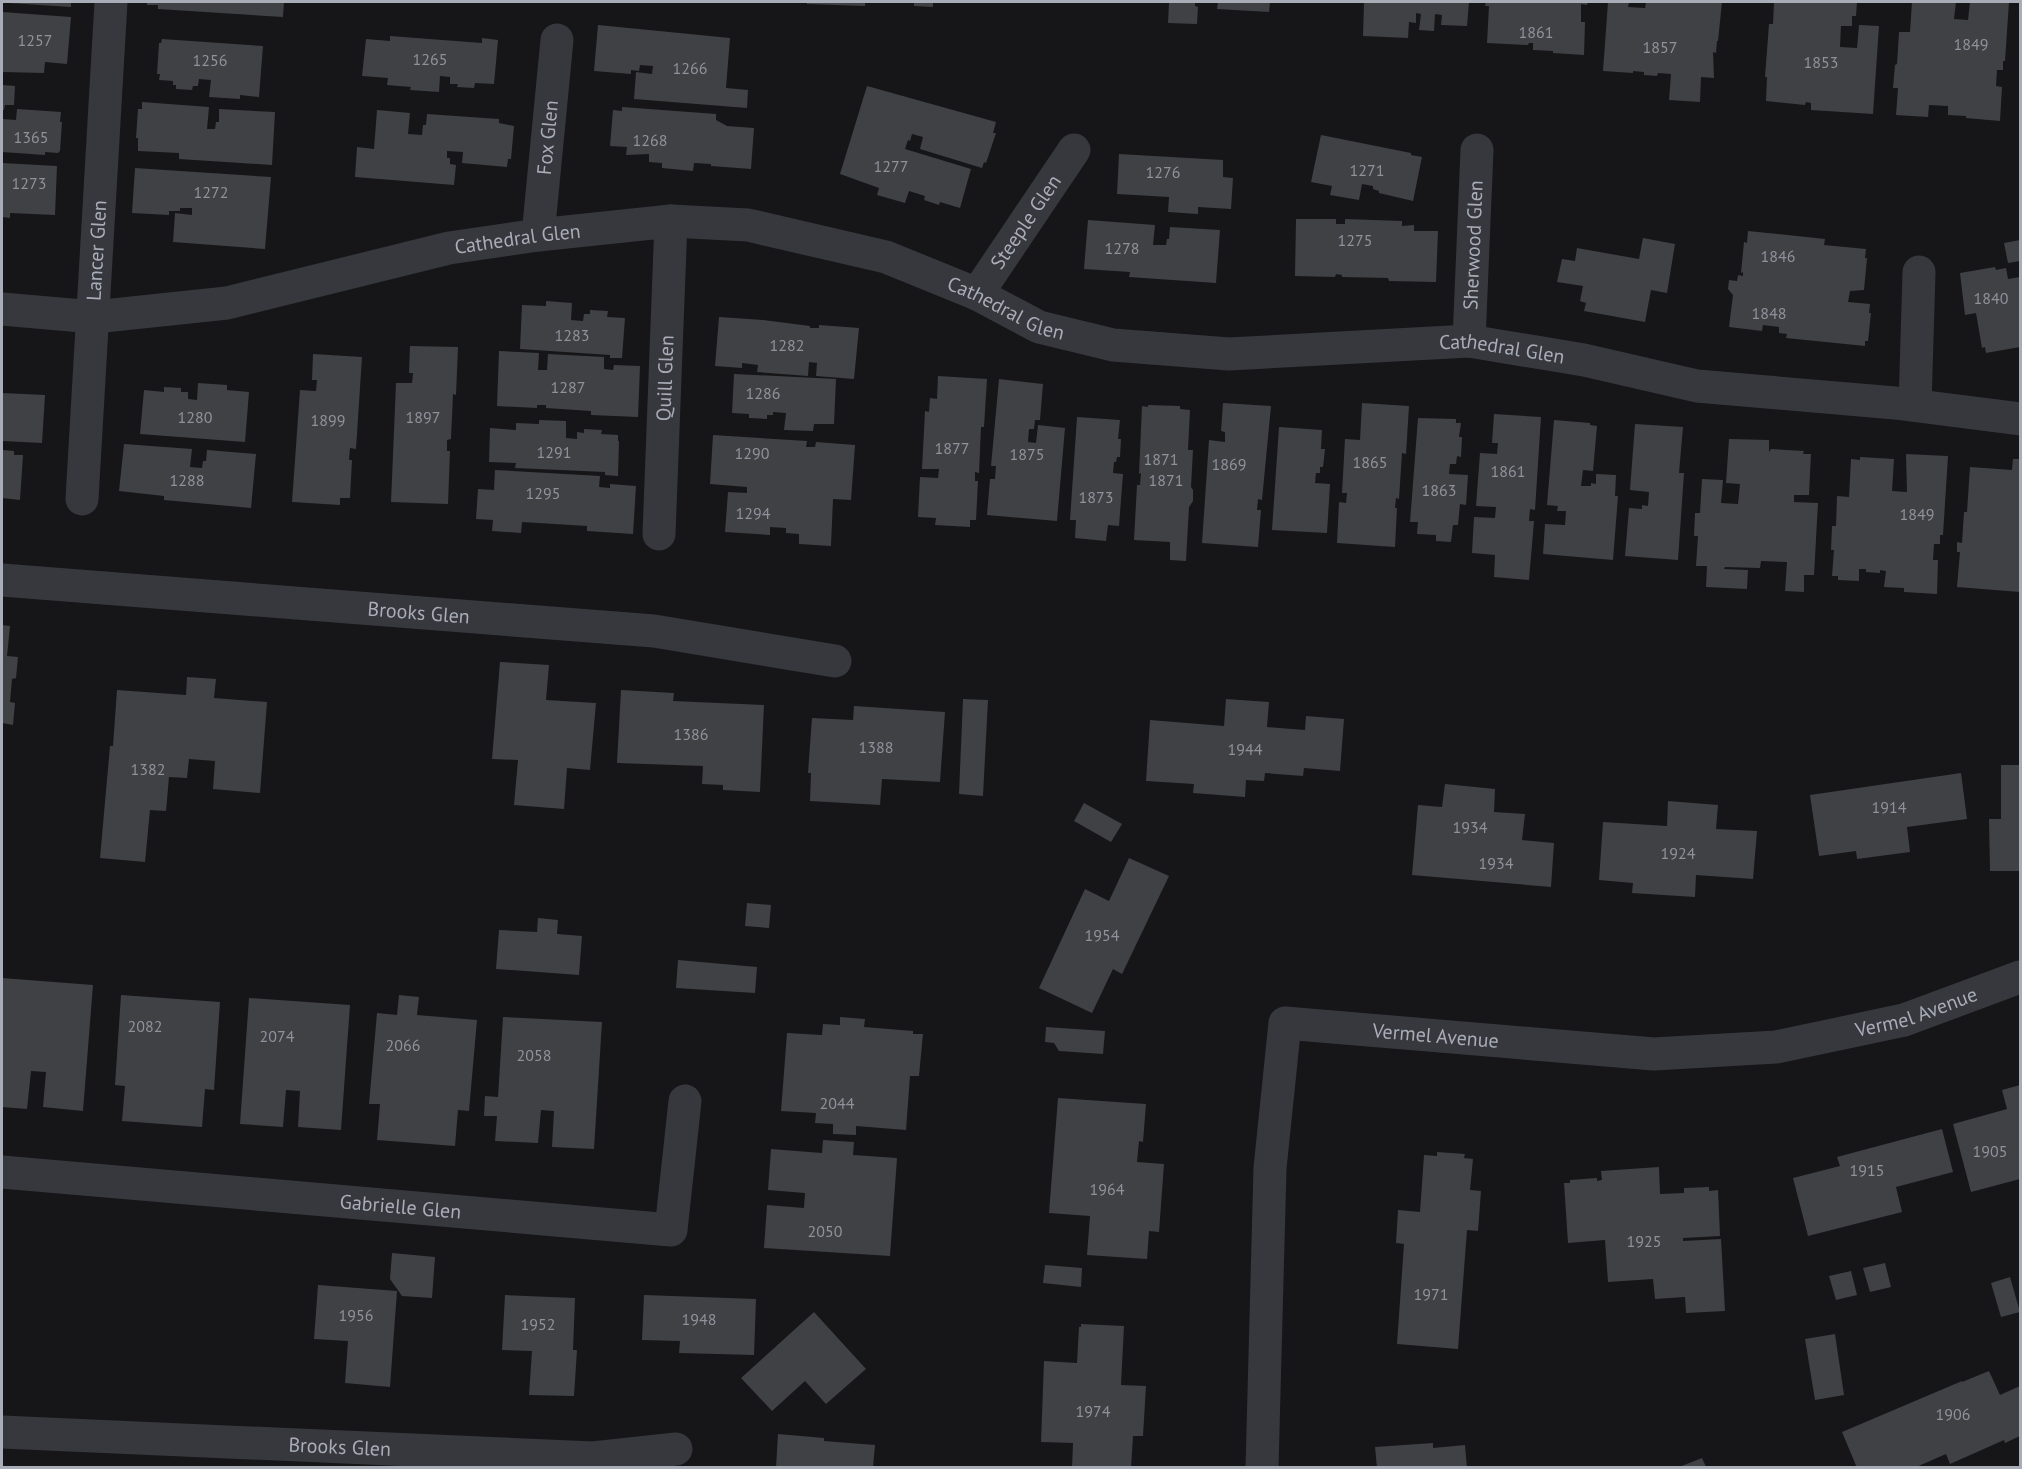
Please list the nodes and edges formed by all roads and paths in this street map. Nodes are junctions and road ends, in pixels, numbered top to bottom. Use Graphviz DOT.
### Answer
graph roads {
  1 [pos="111,2"];
  2 [pos="557,40"];
  3 [pos="1074,150"];
  4 [pos="1477,150"];
  5 [pos="671,221"];
  6 [pos="538,236"];
  7 [pos="1919,272"];
  8 [pos="977,294"];
  9 [pos="2,309"];
  10 [pos="94,317"];
  11 [pos="1469,341"];
  12 [pos="1915,405"];
  13 [pos="2020,419"];
  14 [pos="82,499"];
  15 [pos="659,534"];
  16 [pos="2,579"];
  17 [pos="835,662"];
  18 [pos="2020,977"];
  19 [pos="685,1101"];
  20 [pos="2,1172"];
  21 [pos="2,1432"];
  22 [pos="676,1449"];
  23 [pos="1262,1467"];
  1 -- 10 [label="street, Lancer Glen"];
  2 -- 6 [label="street, Fox Glen"];
  3 -- 8 [label="street, Steeple Glen"];
  4 -- 11 [label="street, Sherwood Glen"];
  5 -- 6 [label="street, Cathedral Glen"];
  5 -- 8 [label="street, Cathedral Glen"];
  5 -- 15 [label="street, Quill Glen"];
  6 -- 10 [label="street, Cathedral Glen"];
  7 -- 12 [label="street"];
  8 -- 11 [label="street, Cathedral Glen"];
  9 -- 10 [label="street, Cathedral Glen"];
  10 -- 14 [label="street, Lancer Glen"];
  11 -- 12 [label="street, Cathedral Glen"];
  12 -- 13 [label="street, Cathedral Glen"];
  16 -- 17 [label="street, Brooks Glen"];
  18 -- 23 [label="street, Vermel Avenue"];
  19 -- 20 [label="street, Gabrielle Glen"];
  21 -- 22 [label="street, Brooks Glen"];
}
